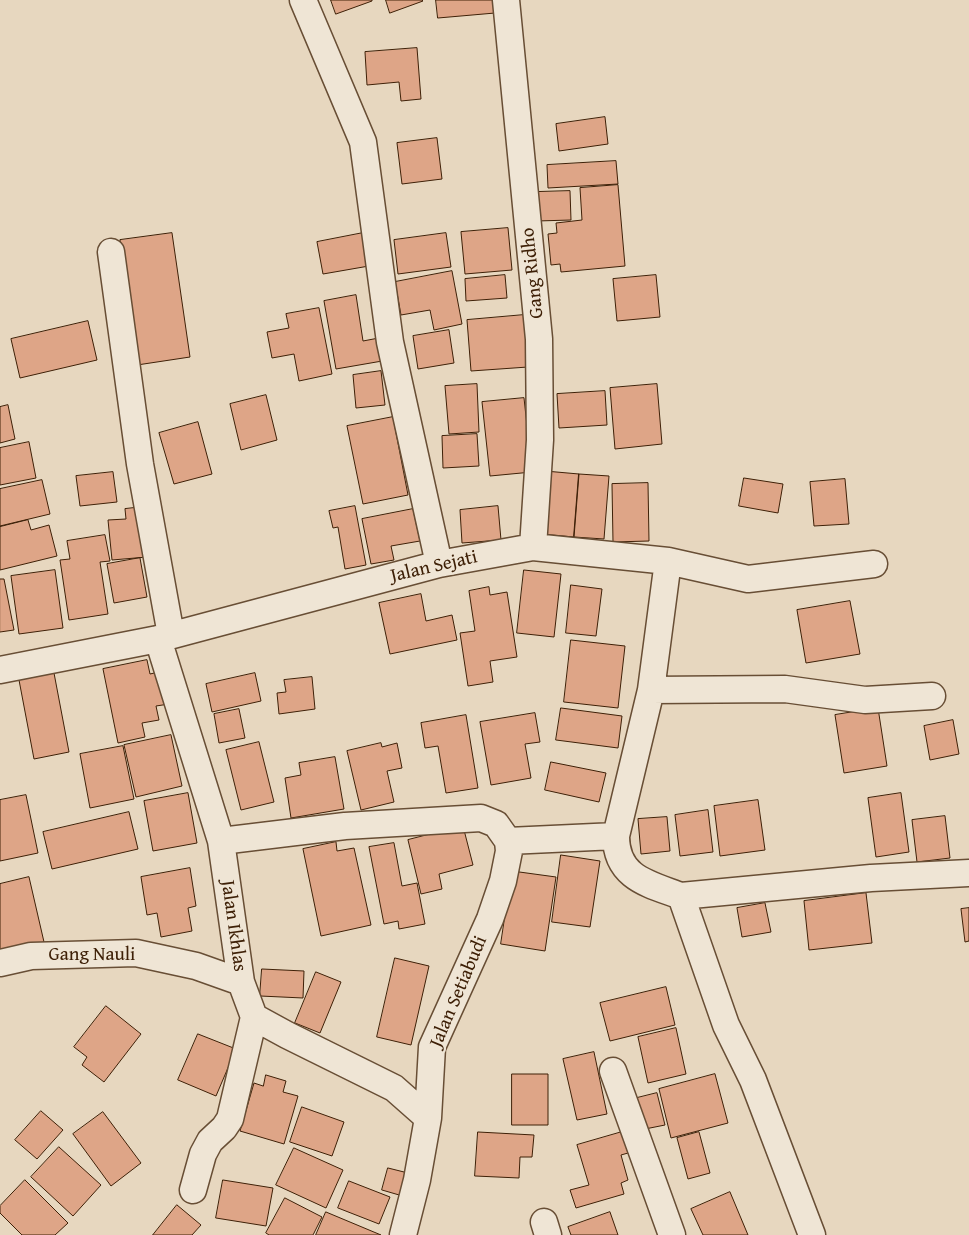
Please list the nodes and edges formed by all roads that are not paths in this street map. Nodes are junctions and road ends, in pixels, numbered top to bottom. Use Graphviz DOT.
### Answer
graph roads {
  1 [pos="303,0"];
  2 [pos="506,0"];
  3 [pos="111,252"];
  4 [pos="533,548"];
  5 [pos="668,561"];
  6 [pos="439,564"];
  7 [pos="874,564"];
  8 [pos="165,637"];
  9 [pos="0,670"];
  10 [pos="651,690"];
  11 [pos="932,696"];
  12 [pos="616,836"];
  13 [pos="508,840"];
  14 [pos="221,841"];
  15 [pos="969,873"];
  16 [pos="681,896"];
  17 [pos="0,963"];
  18 [pos="241,982"];
  19 [pos="254,1017"];
  20 [pos="613,1072"];
  21 [pos="428,1118"];
  22 [pos="193,1190"];
  23 [pos="403,1235"];
  24 [pos="672,1235"];
  25 [pos="812,1235"];
  1 -- 6 [label="street"];
  2 -- 4 [label="street, Gang Ridho"];
  3 -- 8 [label="street, Jalan Ikhlas"];
  4 -- 5 [label="street, Jalan Sejati"];
  4 -- 6 [label="street, Jalan Sejati"];
  5 -- 7 [label="street, Jalan Sejati"];
  5 -- 10 [label="street"];
  6 -- 8 [label="street, Jalan Sejati"];
  8 -- 9 [label="street, Jalan Sejati"];
  8 -- 14 [label="street, Jalan Ikhlas"];
  10 -- 11 [label="street"];
  10 -- 12 [label="street"];
  12 -- 13 [label="street"];
  12 -- 16 [label="street"];
  13 -- 14 [label="street"];
  13 -- 21 [label="street, Jalan Setiabudi"];
  14 -- 18 [label="street, Jalan Ikhlas"];
  15 -- 16 [label="street"];
  16 -- 25 [label="street"];
  17 -- 18 [label="street, Gang Nauli"];
  18 -- 19 [label="street, Jalan Ikhlas"];
  19 -- 21 [label="street"];
  19 -- 22 [label="street"];
  20 -- 24 [label="street"];
  21 -- 23 [label="street, Jalan Setiabudi"];
}
